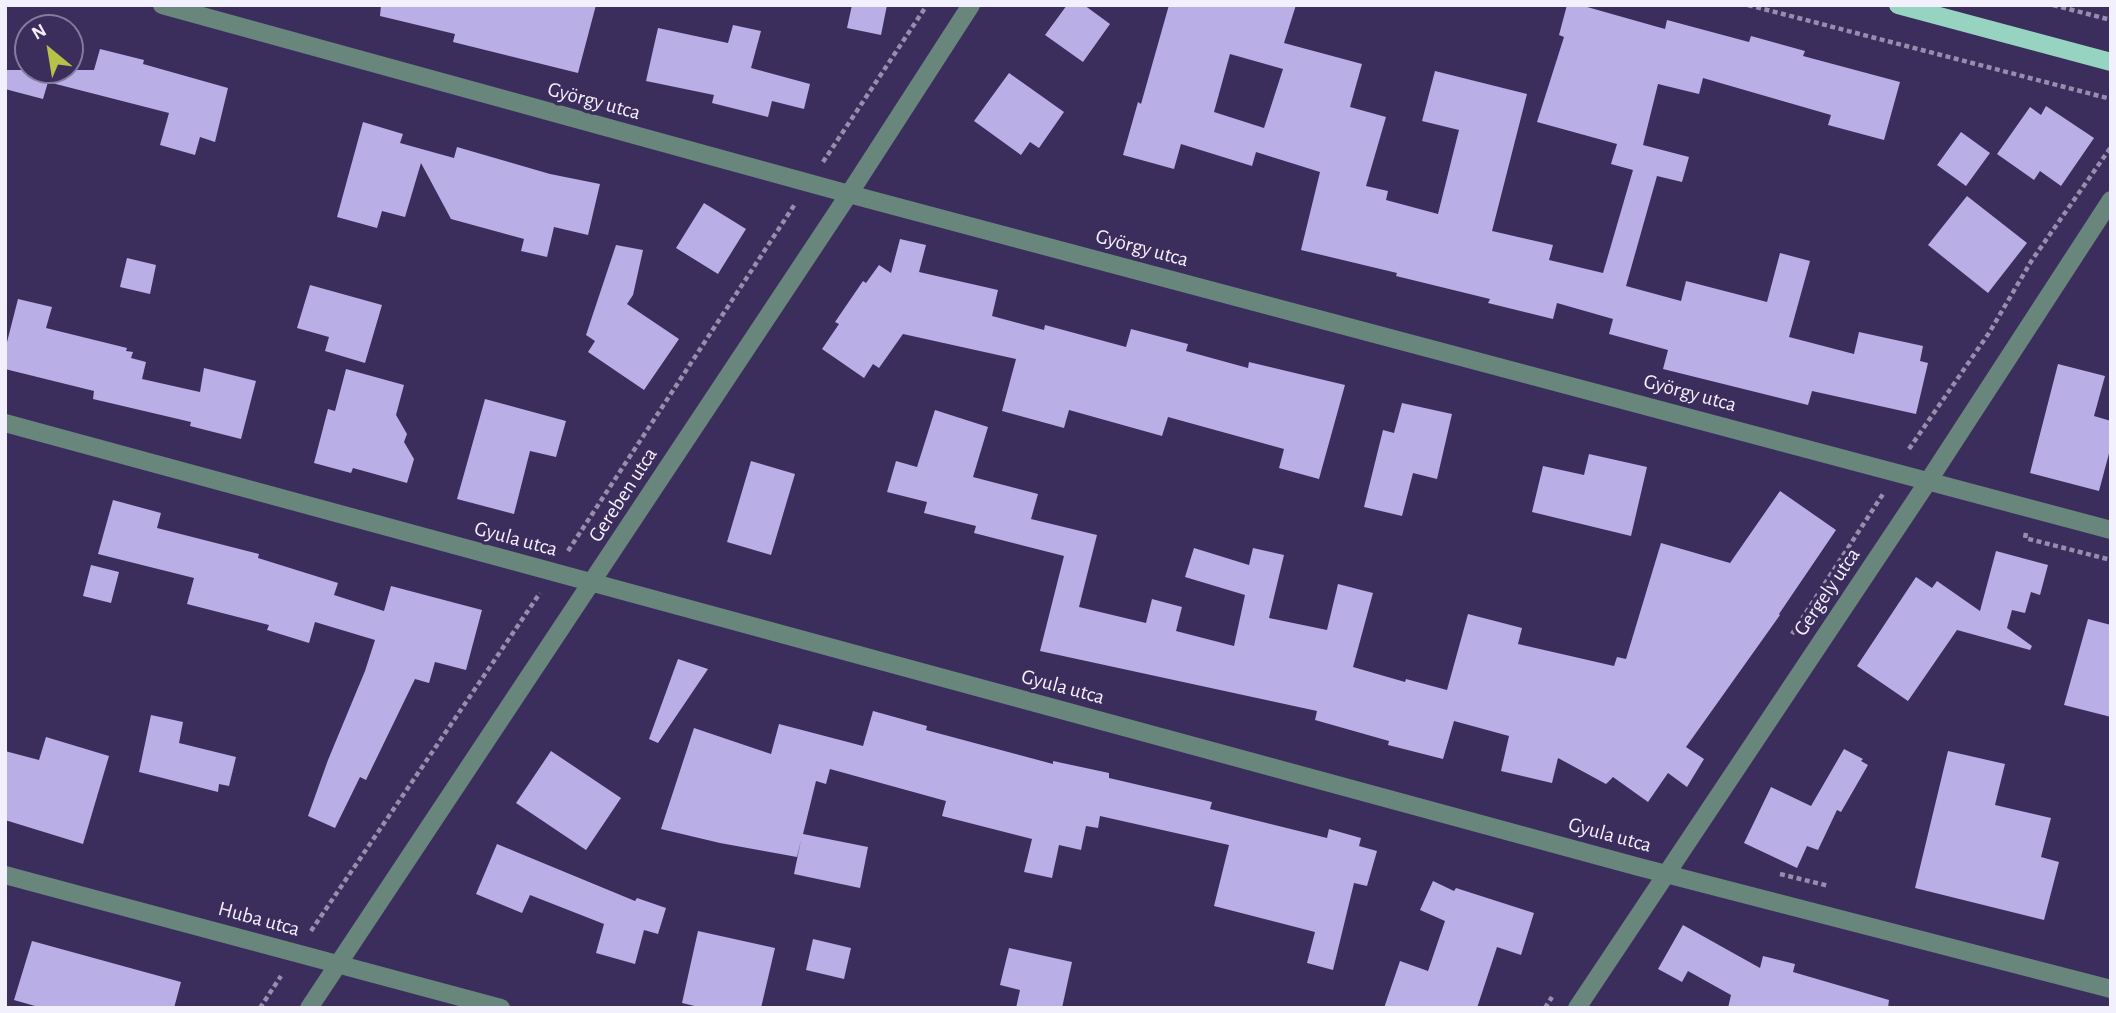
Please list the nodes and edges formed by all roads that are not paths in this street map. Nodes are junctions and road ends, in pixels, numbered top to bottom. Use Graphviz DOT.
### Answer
graph roads {
  1 [pos="162,5"];
  2 [pos="971,5"];
  3 [pos="1898,5"];
  4 [pos="2111,62"];
  5 [pos="849,194"];
  6 [pos="2111,200"];
  7 [pos="5,423"];
  8 [pos="1928,480"];
  9 [pos="2111,530"];
  10 [pos="592,583"];
  11 [pos="1665,873"];
  12 [pos="5,876"];
  13 [pos="339,964"];
  14 [pos="2111,989"];
  15 [pos="309,1008"];
  16 [pos="500,1008"];
  17 [pos="1577,1008"];
  1 -- 5 [label="street, György utca"];
  2 -- 5 [label="street, Gereben utca"];
  3 -- 4 [label="main road"];
  5 -- 8 [label="street, György utca"];
  5 -- 10 [label="street, Gereben utca"];
  6 -- 8 [label="street, Gergely utca"];
  7 -- 10 [label="street, Gyula utca"];
  8 -- 9 [label="street, György utca"];
  8 -- 11 [label="street, Gergely utca"];
  10 -- 11 [label="street, Gyula utca"];
  10 -- 13 [label="street, Gereben utca"];
  11 -- 14 [label="street, Gyula utca"];
  11 -- 17 [label="street, Gergely utca"];
  12 -- 13 [label="street, Huba utca"];
  13 -- 15 [label="street, Gereben utca"];
  13 -- 16 [label="street, Huba utca"];
}
